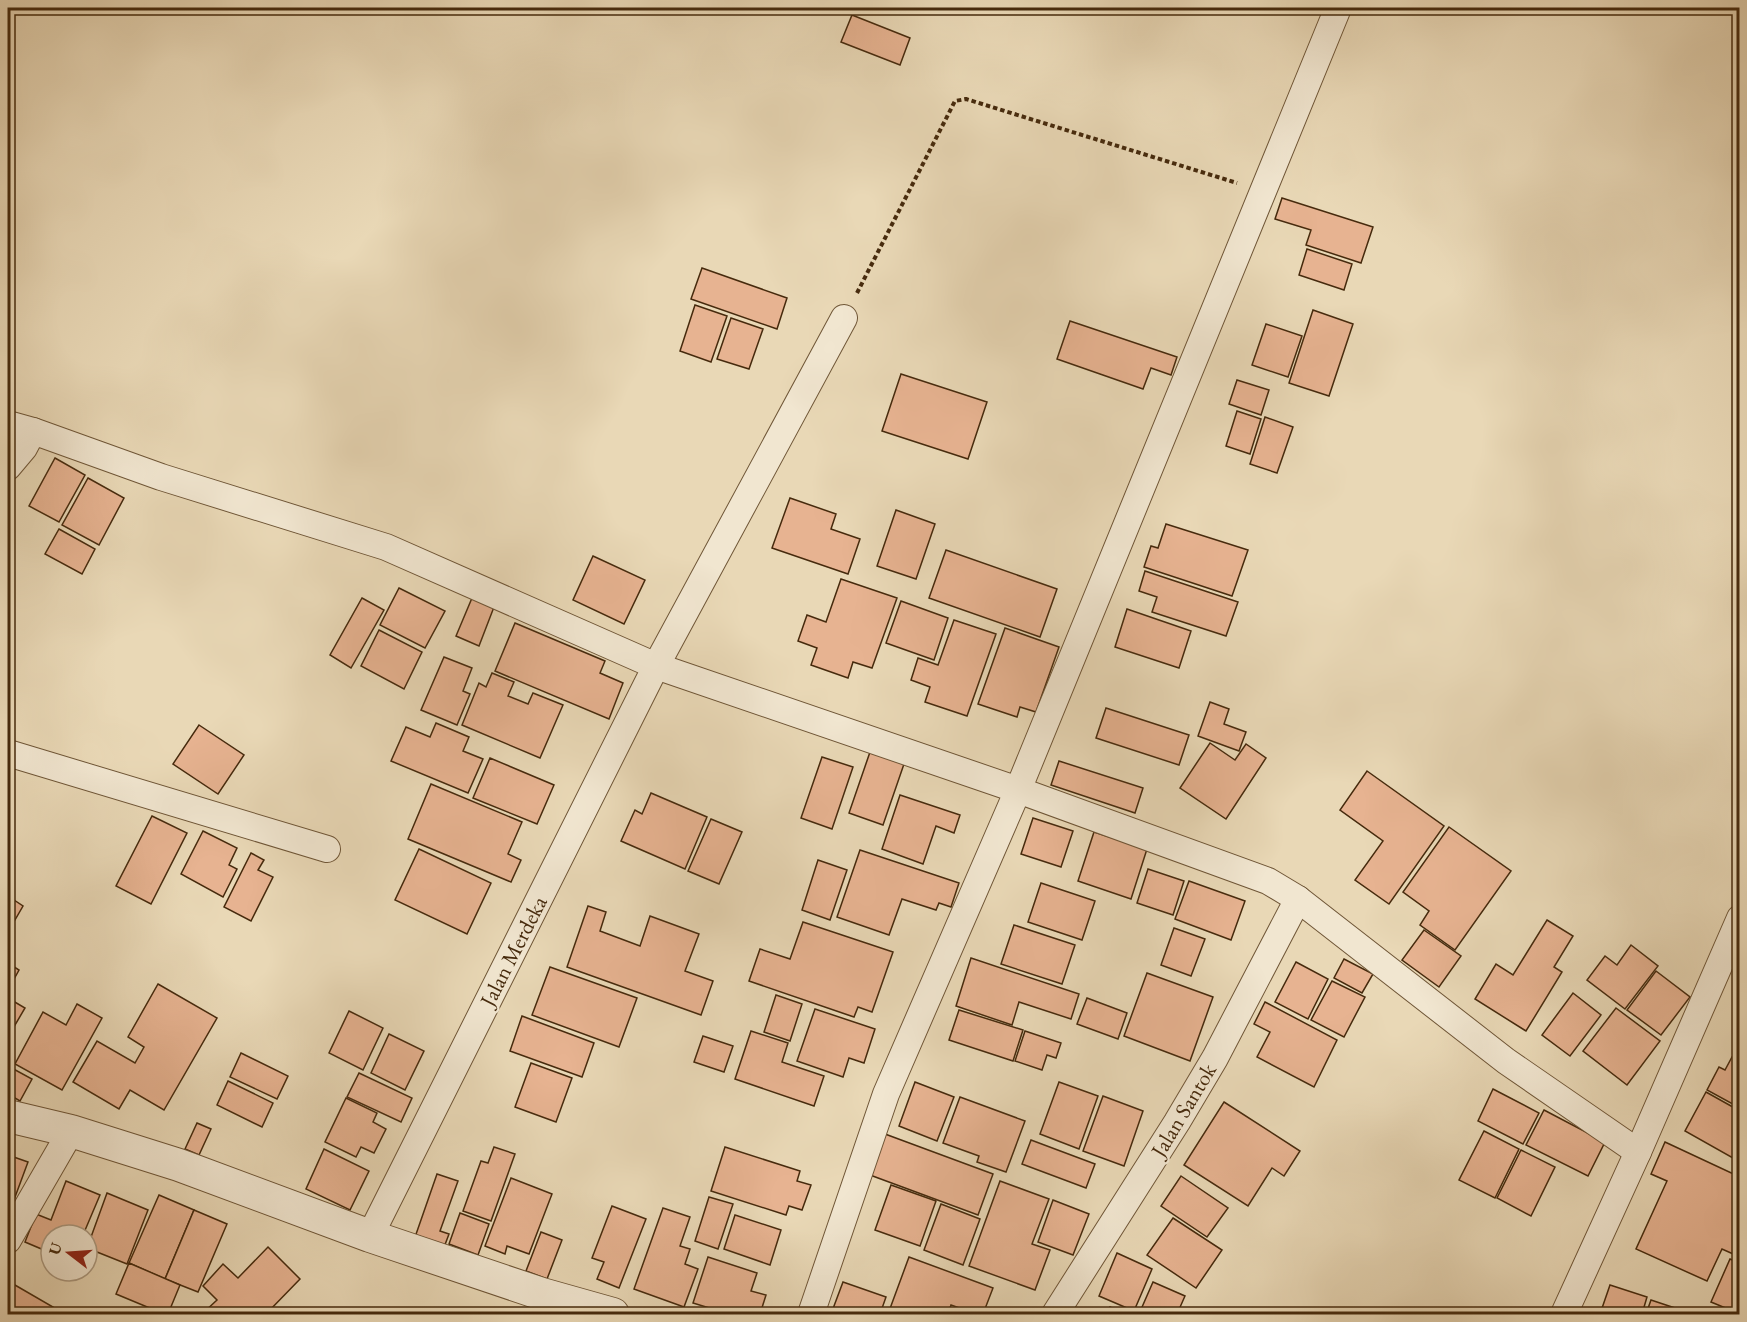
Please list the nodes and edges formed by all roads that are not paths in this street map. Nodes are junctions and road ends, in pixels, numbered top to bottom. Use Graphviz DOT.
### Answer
graph roads {
  1 [pos="1338,8"];
  2 [pos="844,318"];
  3 [pos="8,423"];
  4 [pos="33,431"];
  5 [pos="8,467"];
  6 [pos="656,666"];
  7 [pos="8,753"];
  8 [pos="1018,790"];
  9 [pos="327,849"];
  10 [pos="1298,898"];
  11 [pos="1740,918"];
  12 [pos="8,1116"];
  13 [pos="71,1131"];
  14 [pos="1638,1152"];
  15 [pos="370,1236"];
  16 [pos="8,1240"];
  17 [pos="613,1314"];
  18 [pos="811,1314"];
  19 [pos="1055,1314"];
  20 [pos="1564,1314"];
  1 -- 8 [label="street"];
  2 -- 6 [label="street, Jalan Merdeka"];
  3 -- 4 [label="street"];
  4 -- 5 [label="street"];
  4 -- 6 [label="street"];
  6 -- 8 [label="street"];
  6 -- 15 [label="street, Jalan Merdeka"];
  7 -- 9 [label="street"];
  8 -- 10 [label="street"];
  8 -- 18 [label="street"];
  10 -- 14 [label="street"];
  10 -- 19 [label="street, Jalan Santok"];
  11 -- 14 [label="street"];
  12 -- 13 [label="street"];
  13 -- 15 [label="street"];
  13 -- 16 [label="street"];
  14 -- 20 [label="street"];
  15 -- 17 [label="street"];
}
